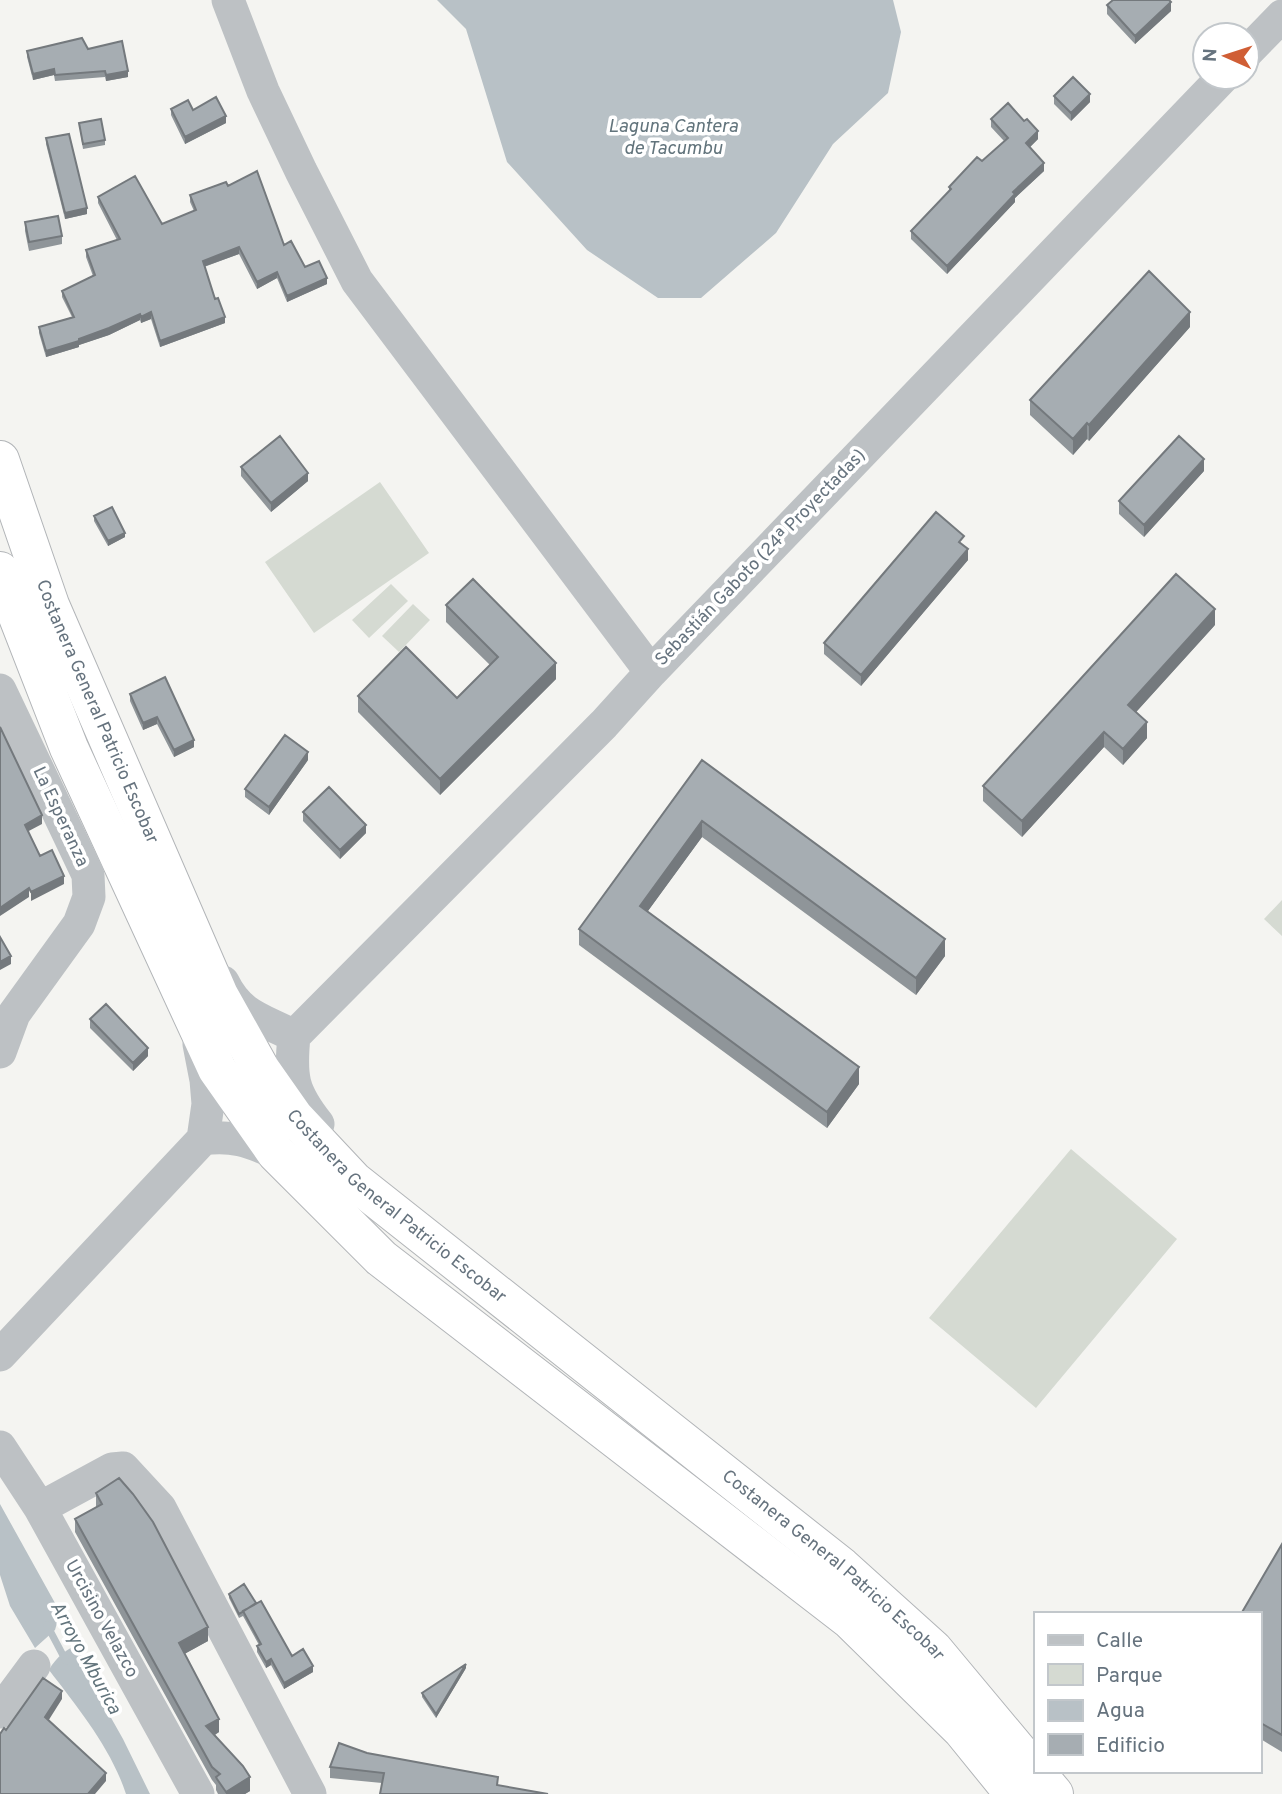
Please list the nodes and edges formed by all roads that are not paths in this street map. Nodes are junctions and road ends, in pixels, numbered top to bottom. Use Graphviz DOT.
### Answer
graph roads {
  1 [pos="228,0"];
  2 [pos="1282,16"];
  3 [pos="1261,38"];
  4 [pos="1210,91"];
  5 [pos="0,460"];
  6 [pos="0,572"];
  7 [pos="651,672"];
  8 [pos="0,690"];
  9 [pos="203,959"];
  10 [pos="7,1012"];
  11 [pos="194,1019"];
  12 [pos="295,1036"];
  13 [pos="0,1052"];
  14 [pos="203,1139"];
  15 [pos="276,1153"];
  16 [pos="354,1181"];
  17 [pos="0,1355"];
  18 [pos="0,1447"];
  19 [pos="40,1508"];
  20 [pos="34,1666"];
  21 [pos="0,1712"];
  22 [pos="1034,1770"];
  23 [pos="1036,1773"];
  24 [pos="198,1794"];
  25 [pos="310,1794"];
  26 [pos="1014,1794"];
  27 [pos="1054,1794"];
  1 -- 7 [label="street"];
  2 -- 3 [label="street"];
  4 -- 7 [label="street, Sebastián Gaboto (24ª Proyectadas)"];
  5 -- 9 [label="highway, Costanera General Patricio Escobar"];
  6 -- 11 [label="highway, Costanera General Patricio Escobar"];
  7 -- 12 [label="street, Sebastián Gaboto (24ª Proyectadas)"];
  8 -- 10 [label="street, La Esperanza"];
  9 -- 12 [label="street"];
  9 -- 16 [label="highway, Costanera General Patricio Escobar"];
  10 -- 13 [label="street, La Esperanza"];
  11 -- 14 [label="street"];
  11 -- 15 [label="highway, Costanera General Patricio Escobar"];
  12 -- 16 [label="street"];
  14 -- 15 [label="street"];
  14 -- 17 [label="street"];
  15 -- 26 [label="highway, Costanera General Patricio Escobar"];
  16 -- 22 [label="highway, Costanera General Patricio Escobar"];
  18 -- 19 [label="street, Urcisino Velazco"];
  19 -- 24 [label="street, Urcisino Velazco"];
  19 -- 25 [label="street"];
  20 -- 21 [label="street"];
  23 -- 27 [label="highway, Costanera General Patricio Escobar"];
}
